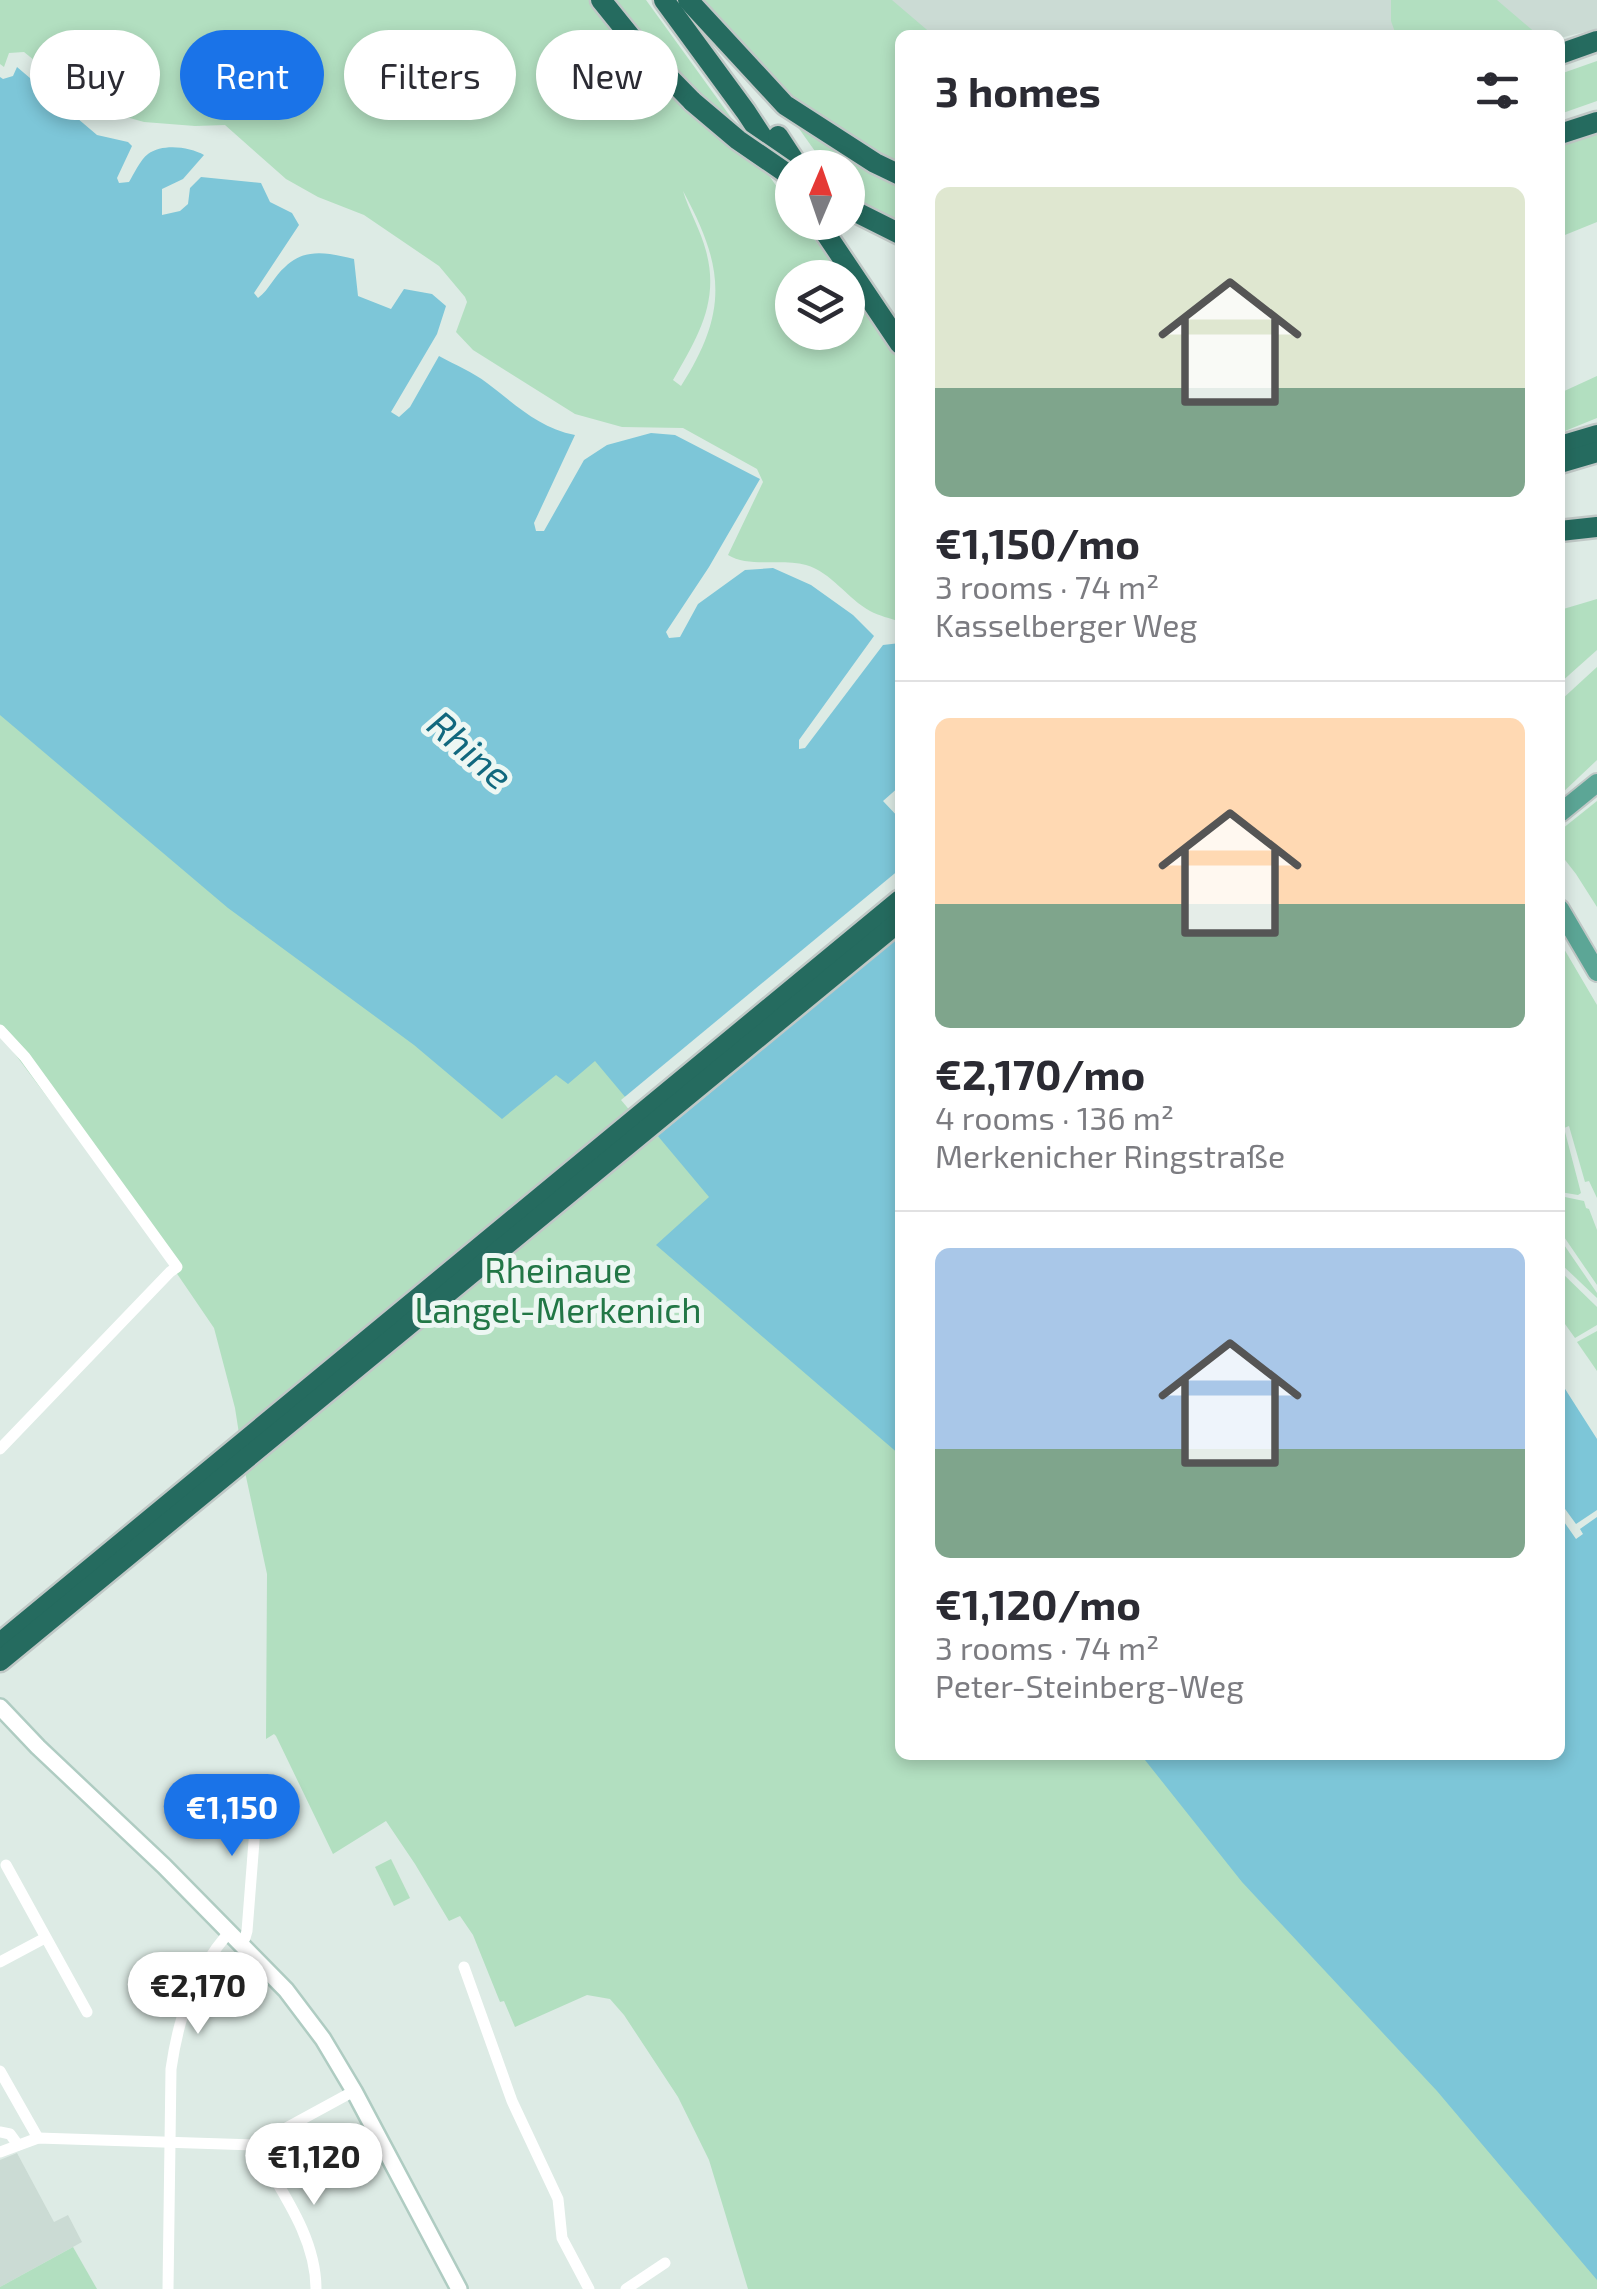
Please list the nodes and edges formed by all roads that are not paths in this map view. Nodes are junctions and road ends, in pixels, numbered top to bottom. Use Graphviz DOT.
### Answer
graph roads {
  1 [pos="601,0"];
  2 [pos="664,0"];
  3 [pos="684,0"];
  4 [pos="1597,41"];
  5 [pos="1565,52"];
  6 [pos="1597,122"];
  7 [pos="1565,132"];
  8 [pos="787,150"];
  9 [pos="775,155"];
  10 [pos="775,167"];
  11 [pos="895,173"];
  12 [pos="865,217"];
  13 [pos="895,232"];
  14 [pos="830,240"];
  15 [pos="843,240"];
  16 [pos="895,326"];
  17 [pos="895,337"];
  18 [pos="1597,435"];
  19 [pos="1565,445"];
  20 [pos="1597,452"];
  21 [pos="1565,462"];
  22 [pos="1597,527"];
  23 [pos="1565,530"];
  24 [pos="1597,783"];
  25 [pos="1565,808"];
  26 [pos="895,904"];
  27 [pos="1565,918"];
  28 [pos="895,926"];
  29 [pos="1597,972"];
  30 [pos="0,1030"];
  31 [pos="0,1449"];
  32 [pos="0,1643"];
  33 [pos="0,1661"];
  34 [pos="0,1707"];
  35 [pos="258,1790"];
  36 [pos="6,1866"];
  37 [pos="45,1938"];
  38 [pos="234,1938"];
  39 [pos="0,1962"];
  40 [pos="464,1967"];
  41 [pos="87,2012"];
  42 [pos="0,2071"];
  43 [pos="354,2091"];
  44 [pos="0,2132"];
  45 [pos="38,2138"];
  46 [pos="169,2141"];
  47 [pos="18,2145"];
  48 [pos="255,2145"];
  49 [pos="0,2152"];
  50 [pos="665,2263"];
  51 [pos="168,2289"];
  52 [pos="316,2289"];
  53 [pos="459,2289"];
  54 [pos="590,2289"];
  55 [pos="626,2289"];
  1 -- 10 [label="highway, bridge"];
  2 -- 9 [label="highway"];
  3 -- 8 [label="highway"];
  3 -- 11 [label="highway"];
  4 -- 5 [label="highway"];
  6 -- 7 [label="highway"];
  12 -- 13 [label="highway"];
  14 -- 17 [label="highway"];
  15 -- 16 [label="highway"];
  18 -- 19 [label="highway"];
  20 -- 21 [label="highway"];
  22 -- 23 [label="highway"];
  24 -- 25 [label="main road"];
  26 -- 32 [label="highway"];
  27 -- 29 [label="main road"];
  28 -- 33 [label="highway"];
  30 -- 31 [label="street"];
  34 -- 38 [label="street"];
  35 -- 38 [label="street"];
  36 -- 37 [label="street"];
  37 -- 39 [label="street"];
  37 -- 41 [label="street"];
  38 -- 43 [label="street"];
  38 -- 46 [label="street"];
  40 -- 54 [label="street"];
  42 -- 45 [label="street"];
  43 -- 48 [label="street"];
  43 -- 53 [label="street"];
  44 -- 47 [label="street"];
  45 -- 46 [label="street"];
  45 -- 47 [label="street"];
  46 -- 48 [label="street"];
  46 -- 51 [label="street"];
  47 -- 49 [label="street"];
  48 -- 52 [label="street"];
  50 -- 55 [label="street"];
}
